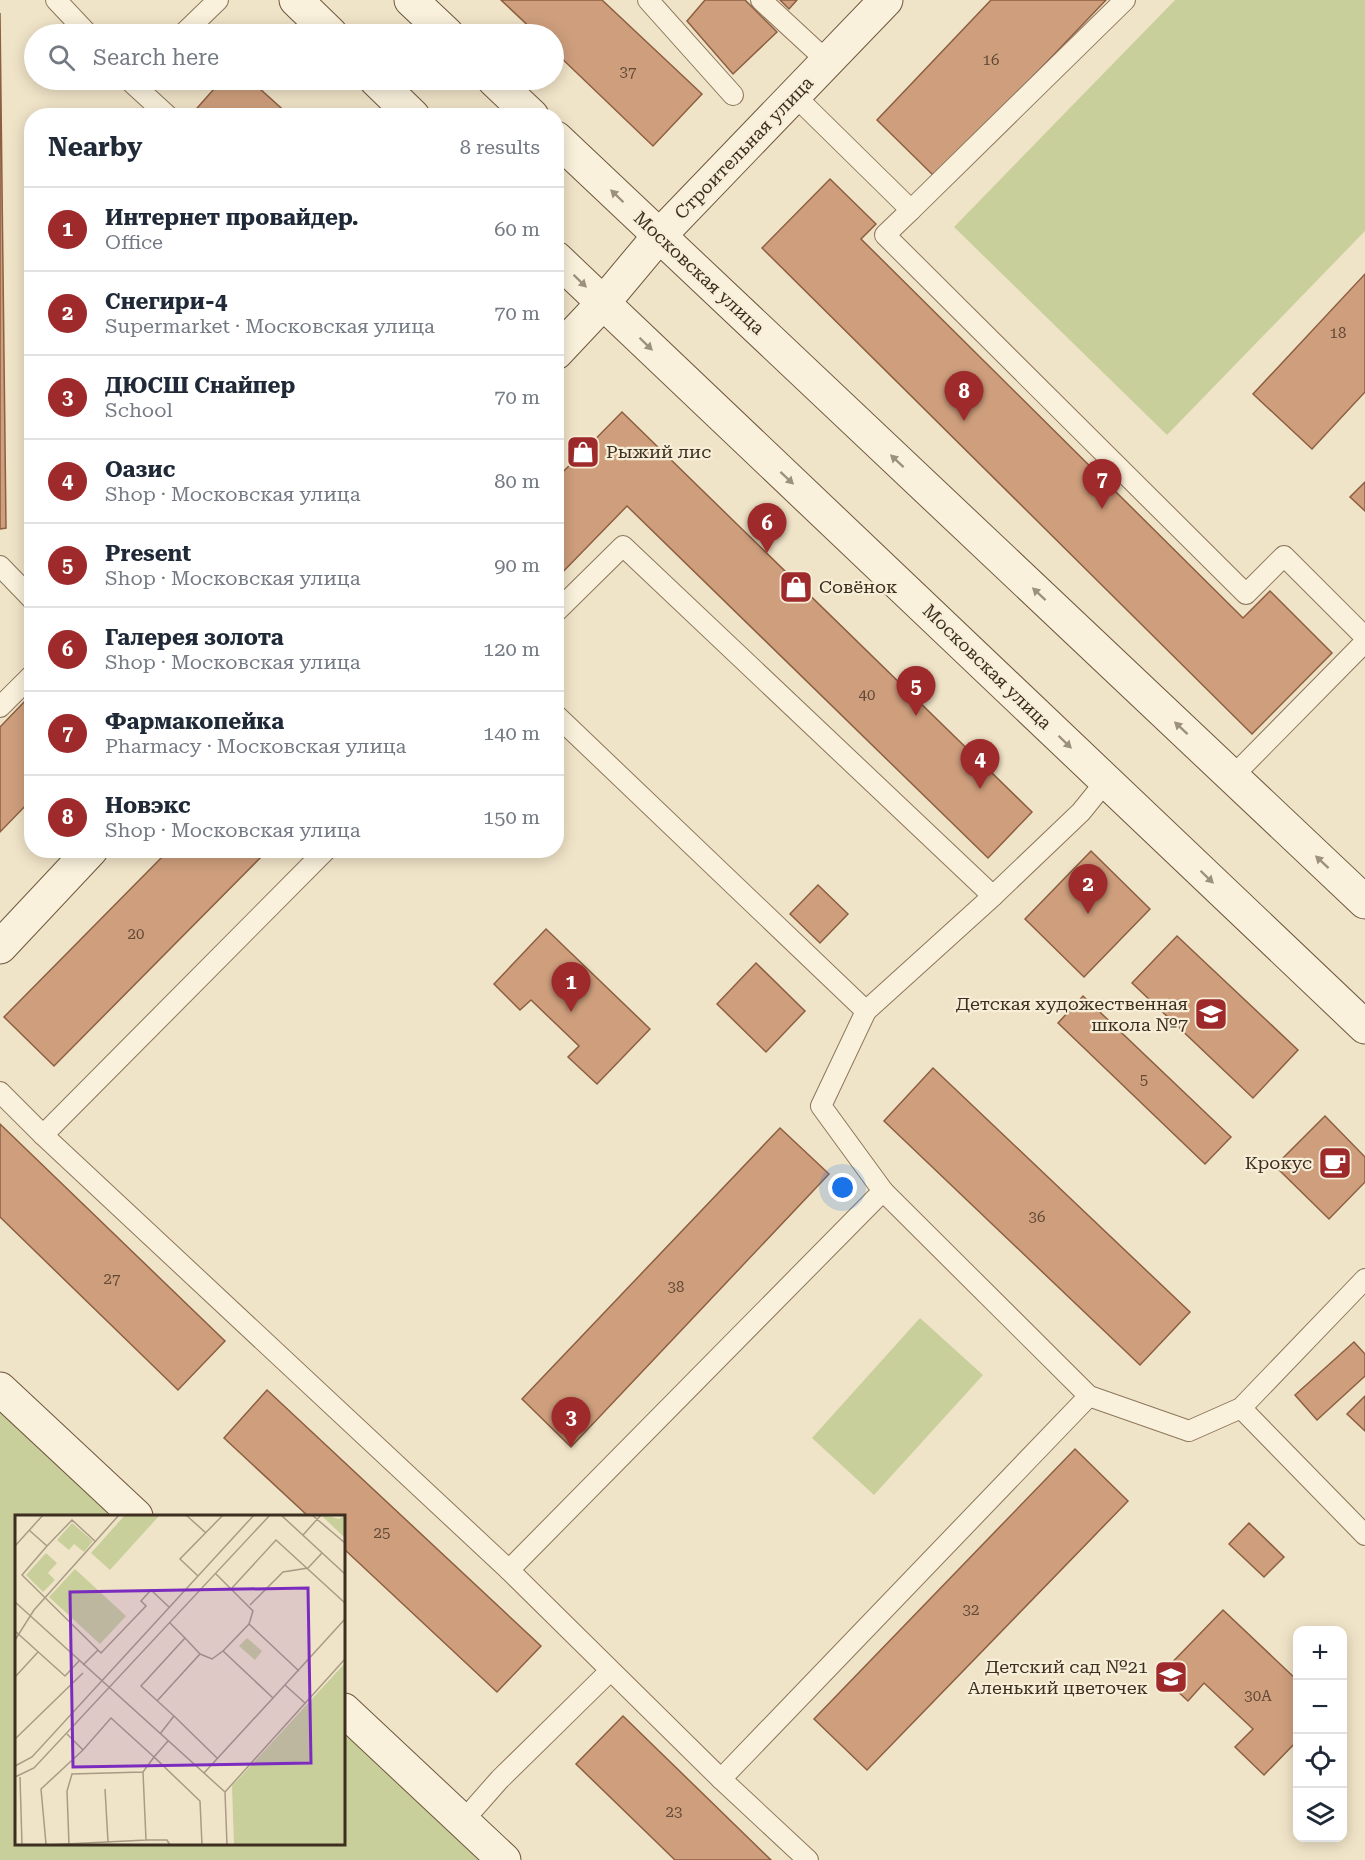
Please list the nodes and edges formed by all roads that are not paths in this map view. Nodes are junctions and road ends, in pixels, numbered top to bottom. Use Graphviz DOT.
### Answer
graph roads {
  1 [pos="56,0"];
  2 [pos="218,0"];
  3 [pos="296,0"];
  4 [pos="411,0"];
  5 [pos="648,0"];
  6 [pos="761,0"];
  7 [pos="886,0"];
  8 [pos="1125,0"];
  9 [pos="79,24"];
  10 [pos="193,24"];
  11 [pos="321,24"];
  12 [pos="436,24"];
  13 [pos="827,62"];
  14 [pos="142,90"];
  15 [pos="386,90"];
  16 [pos="505,90"];
  17 [pos="794,94"];
  18 [pos="733,95"];
  19 [pos="160,108"];
  20 [pos="404,108"];
  21 [pos="524,108"];
  22 [pos="564,146"];
  23 [pos="910,210"];
  24 [pos="659,236"];
  25 [pos="564,266"];
  26 [pos="603,303"];
  27 [pos="564,344"];
  28 [pos="0,566"];
  29 [pos="24,591"];
  30 [pos="564,604"];
  31 [pos="1365,637"];
  32 [pos="1365,642"];
  33 [pos="24,683"];
  34 [pos="0,707"];
  35 [pos="564,723"];
  36 [pos="1232,777"];
  37 [pos="1106,781"];
  38 [pos="83,858"];
  39 [pos="318,858"];
  40 [pos="993,897"];
  41 [pos="1365,902"];
  42 [pos="0,947"];
  43 [pos="866,1011"];
  44 [pos="1365,1027"];
  45 [pos="0,1092"];
  46 [pos="43,1135"];
  47 [pos="883,1191"];
  48 [pos="1365,1279"];
  49 [pos="0,1389"];
  50 [pos="1089,1396"];
  51 [pos="1241,1408"];
  52 [pos="135,1515"];
  53 [pos="1365,1535"];
  54 [pos="509,1570"];
  55 [pos="610,1671"];
  56 [pos="345,1711"];
  57 [pos="721,1779"];
  58 [pos="463,1821"];
  59 [pos="504,1860"];
  60 [pos="808,1860"];
  1 -- 9 [label="lane"];
  2 -- 10 [label="lane"];
  3 -- 11 [label="main road"];
  4 -- 12 [label="main road"];
  5 -- 18 [label="lane"];
  6 -- 13 [label="lane"];
  7 -- 13 [label="main road, Строительная улица"];
  8 -- 23 [label="lane"];
  13 -- 17 [label="main road, Строительная улица"];
  14 -- 19 [label="lane"];
  15 -- 20 [label="main road"];
  16 -- 21 [label="main road"];
  17 -- 23 [label="lane"];
  17 -- 24 [label="main road, Строительная улица"];
  24 -- 22 [label="main road, Московская улица, one-way"];
  23 -- 31 [label="lane"];
  24 -- 26 [label="main road, Строительная улица"];
  36 -- 24 [label="main road, Московская улица, one-way"];
  25 -- 26 [label="main road, Московская улица, one-way"];
  26 -- 27 [label="main road, Строительная улица"];
  26 -- 37 [label="main road, Московская улица, one-way"];
  28 -- 29 [label="lane"];
  30 -- 40 [label="lane"];
  32 -- 36 [label="lane"];
  33 -- 34 [label="lane"];
  35 -- 43 [label="lane"];
  41 -- 36 [label="main road, Московская улица, one-way"];
  37 -- 40 [label="lane"];
  37 -- 44 [label="main road, Московская улица, one-way"];
  38 -- 42 [label="main road"];
  39 -- 46 [label="lane"];
  40 -- 43 [label="lane"];
  43 -- 47 [label="lane"];
  45 -- 46 [label="lane"];
  46 -- 54 [label="lane"];
  47 -- 50 [label="lane"];
  47 -- 54 [label="lane"];
  48 -- 51 [label="lane"];
  49 -- 52 [label="main road"];
  50 -- 51 [label="lane"];
  50 -- 57 [label="lane"];
  51 -- 53 [label="lane"];
  54 -- 55 [label="lane"];
  55 -- 57 [label="lane"];
  55 -- 58 [label="lane"];
  56 -- 58 [label="main road"];
  57 -- 60 [label="lane"];
  58 -- 59 [label="main road"];
}
